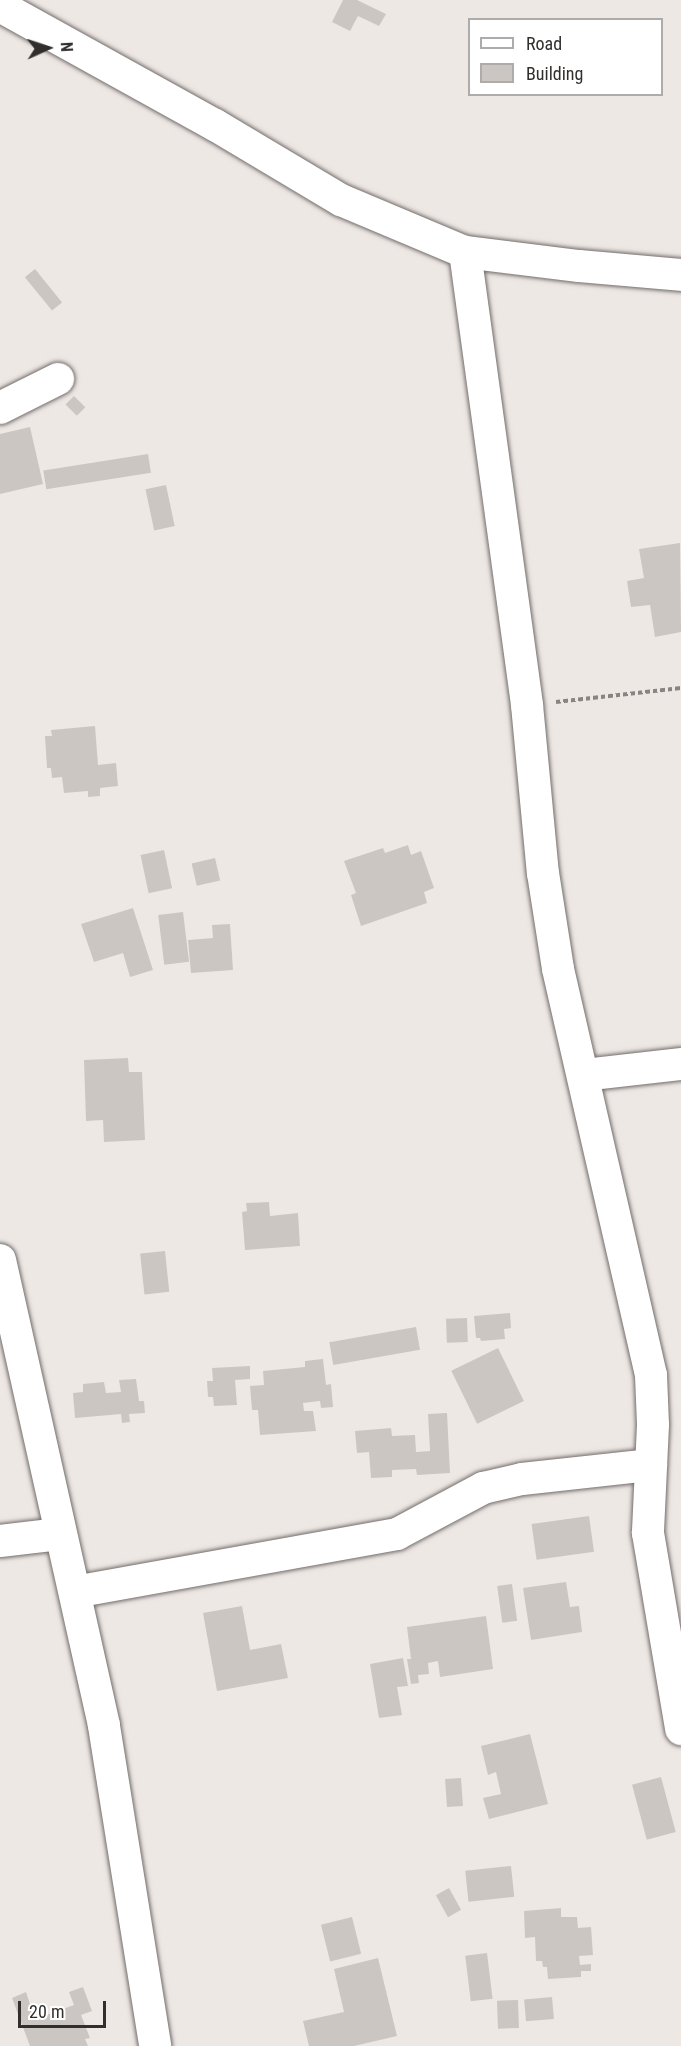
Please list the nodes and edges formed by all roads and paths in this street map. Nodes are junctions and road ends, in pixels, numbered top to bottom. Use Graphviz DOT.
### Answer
graph roads {
  1 [pos="0,6"];
  2 [pos="465,252"];
  3 [pos="681,275"];
  4 [pos="58,379"];
  5 [pos="0,408"];
  6 [pos="681,688"];
  7 [pos="527,705"];
  8 [pos="681,1065"];
  9 [pos="583,1076"];
  10 [pos="0,1260"];
  11 [pos="651,1465"];
  12 [pos="60,1534"];
  13 [pos="0,1541"];
  14 [pos="75,1592"];
  15 [pos="681,1729"];
  16 [pos="155,2046"];
  1 -- 2 [label="street"];
  2 -- 3 [label="street"];
  2 -- 7 [label="street"];
  4 -- 5 [label="street"];
  6 -- 7 [label="path"];
  7 -- 9 [label="street"];
  8 -- 9 [label="street"];
  9 -- 11 [label="street"];
  10 -- 12 [label="street"];
  11 -- 14 [label="street"];
  11 -- 15 [label="street"];
  12 -- 13 [label="street"];
  12 -- 14 [label="street"];
  14 -- 16 [label="street"];
}
